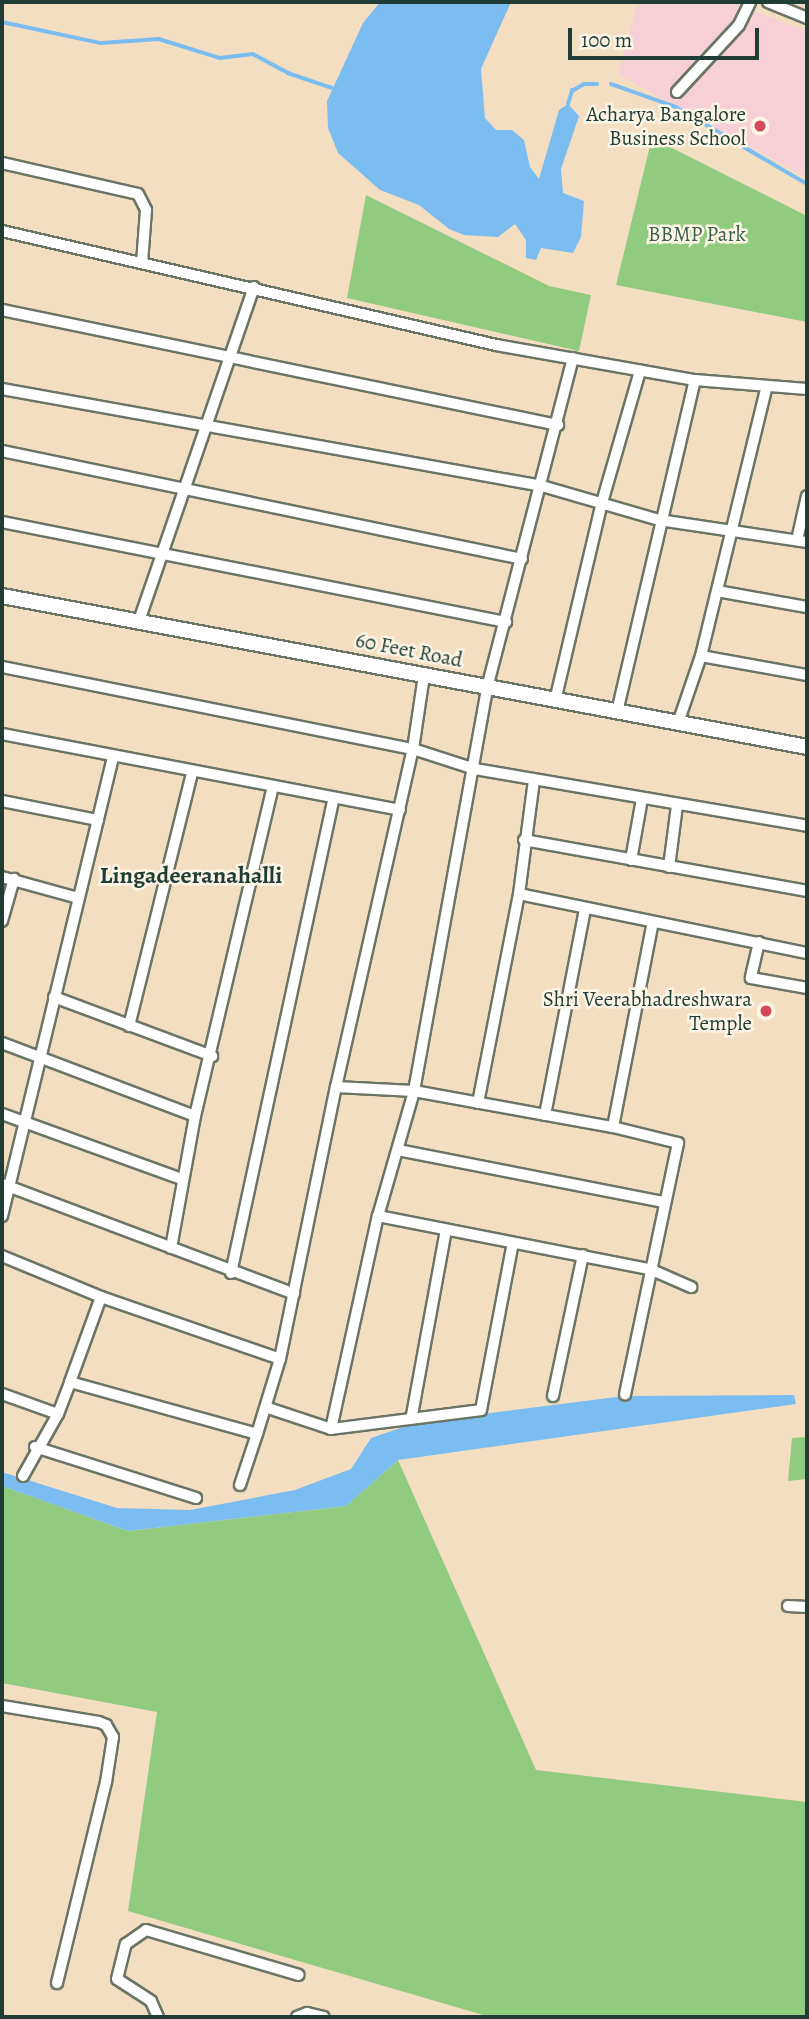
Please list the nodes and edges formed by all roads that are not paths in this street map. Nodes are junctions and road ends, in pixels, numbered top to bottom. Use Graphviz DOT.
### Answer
graph roads {
  1 [pos="750,2"];
  2 [pos="768,2"];
  3 [pos="780,4"];
  4 [pos="807,18"];
  5 [pos="677,92"];
  6 [pos="2,163"];
  7 [pos="2,231"];
  8 [pos="142,263"];
  9 [pos="254,287"];
  10 [pos="2,310"];
  11 [pos="231,358"];
  12 [pos="573,358"];
  13 [pos="640,371"];
  14 [pos="695,380"];
  15 [pos="767,386"];
  16 [pos="2,389"];
  17 [pos="807,389"];
  18 [pos="558,425"];
  19 [pos="205,426"];
  20 [pos="2,451"];
  21 [pos="542,486"];
  22 [pos="182,489"];
  23 [pos="807,496"];
  24 [pos="601,506"];
  25 [pos="659,520"];
  26 [pos="2,522"];
  27 [pos="728,531"];
  28 [pos="802,541"];
  29 [pos="162,551"];
  30 [pos="522,559"];
  31 [pos="716,591"];
  32 [pos="2,596"];
  33 [pos="807,607"];
  34 [pos="140,618"];
  35 [pos="506,622"];
  36 [pos="701,656"];
  37 [pos="2,667"];
  38 [pos="424,675"];
  39 [pos="807,675"];
  40 [pos="487,688"];
  41 [pos="555,702"];
  42 [pos="617,712"];
  43 [pos="678,723"];
  44 [pos="2,734"];
  45 [pos="807,747"];
  46 [pos="413,749"];
  47 [pos="113,757"];
  48 [pos="475,769"];
  49 [pos="192,773"];
  50 [pos="534,780"];
  51 [pos="272,789"];
  52 [pos="642,799"];
  53 [pos="333,800"];
  54 [pos="2,801"];
  55 [pos="677,805"];
  56 [pos="400,810"];
  57 [pos="98,820"];
  58 [pos="807,826"];
  59 [pos="524,840"];
  60 [pos="631,860"];
  61 [pos="669,867"];
  62 [pos="2,877"];
  63 [pos="14,879"];
  64 [pos="807,891"];
  65 [pos="519,894"];
  66 [pos="78,898"];
  67 [pos="585,909"];
  68 [pos="2,921"];
  69 [pos="653,922"];
  70 [pos="759,942"];
  71 [pos="807,953"];
  72 [pos="807,988"];
  73 [pos="54,997"];
  74 [pos="130,1026"];
  75 [pos="2,1043"];
  76 [pos="212,1056"];
  77 [pos="37,1058"];
  78 [pos="336,1087"];
  79 [pos="414,1091"];
  80 [pos="478,1103"];
  81 [pos="2,1114"];
  82 [pos="545,1115"];
  83 [pos="195,1116"];
  84 [pos="26,1123"];
  85 [pos="613,1127"];
  86 [pos="398,1150"];
  87 [pos="182,1179"];
  88 [pos="5,1186"];
  89 [pos="664,1202"];
  90 [pos="2,1216"];
  91 [pos="378,1216"];
  92 [pos="446,1230"];
  93 [pos="513,1243"];
  94 [pos="172,1248"];
  95 [pos="583,1255"];
  96 [pos="2,1256"];
  97 [pos="652,1270"];
  98 [pos="231,1273"];
  99 [pos="691,1287"];
  100 [pos="294,1294"];
  101 [pos="101,1297"];
  102 [pos="280,1359"];
  103 [pos="70,1382"];
  104 [pos="2,1394"];
  105 [pos="625,1395"];
  106 [pos="553,1396"];
  107 [pos="268,1408"];
  108 [pos="58,1414"];
  109 [pos="412,1415"];
  110 [pos="331,1429"];
  111 [pos="257,1434"];
  112 [pos="35,1447"];
  113 [pos="23,1476"];
  114 [pos="240,1485"];
  115 [pos="196,1498"];
  116 [pos="788,1606"];
  117 [pos="807,1607"];
  118 [pos="2,1706"];
  119 [pos="299,1975"];
  120 [pos="57,1983"];
  121 [pos="158,2017"];
  122 [pos="297,2017"];
  123 [pos="324,2017"];
  1 -- 5 [label="street"];
  2 -- 3 [label="street"];
  3 -- 4 [label="street"];
  6 -- 8 [label="street"];
  7 -- 8 [label="street"];
  8 -- 9 [label="street"];
  9 -- 11 [label="street"];
  9 -- 12 [label="street"];
  10 -- 11 [label="street"];
  11 -- 18 [label="street"];
  11 -- 19 [label="street"];
  12 -- 13 [label="street"];
  12 -- 18 [label="street"];
  13 -- 14 [label="street"];
  13 -- 24 [label="street"];
  14 -- 15 [label="street"];
  14 -- 25 [label="street"];
  15 -- 17 [label="street"];
  15 -- 27 [label="street"];
  16 -- 19 [label="street"];
  18 -- 21 [label="street"];
  19 -- 21 [label="street"];
  19 -- 22 [label="street"];
  20 -- 22 [label="street"];
  21 -- 24 [label="street"];
  21 -- 30 [label="street"];
  22 -- 29 [label="street"];
  22 -- 30 [label="street"];
  23 -- 28 [label="street"];
  24 -- 25 [label="street"];
  24 -- 41 [label="street"];
  25 -- 27 [label="street"];
  25 -- 42 [label="street"];
  26 -- 29 [label="street"];
  27 -- 28 [label="street"];
  27 -- 31 [label="street"];
  29 -- 34 [label="street"];
  29 -- 35 [label="street"];
  30 -- 35 [label="street"];
  31 -- 33 [label="street"];
  31 -- 36 [label="street"];
  32 -- 34 [label="street, 60 Feet Road"];
  34 -- 38 [label="street, 60 Feet Road"];
  35 -- 40 [label="street"];
  36 -- 39 [label="street"];
  36 -- 43 [label="street"];
  37 -- 46 [label="street"];
  38 -- 40 [label="street, 60 Feet Road"];
  38 -- 46 [label="street"];
  40 -- 41 [label="street, 60 Feet Road"];
  40 -- 48 [label="street"];
  41 -- 42 [label="street, 60 Feet Road"];
  42 -- 43 [label="street, 60 Feet Road"];
  43 -- 45 [label="street, 60 Feet Road"];
  44 -- 47 [label="street"];
  46 -- 48 [label="street"];
  46 -- 56 [label="street"];
  47 -- 49 [label="street"];
  47 -- 57 [label="street"];
  48 -- 50 [label="street"];
  48 -- 79 [label="street"];
  49 -- 51 [label="street"];
  49 -- 74 [label="street"];
  50 -- 52 [label="street"];
  50 -- 59 [label="street"];
  51 -- 53 [label="street"];
  51 -- 76 [label="street"];
  52 -- 55 [label="street"];
  52 -- 60 [label="street"];
  53 -- 56 [label="street"];
  53 -- 98 [label="street"];
  54 -- 57 [label="street"];
  55 -- 58 [label="street"];
  55 -- 61 [label="street"];
  56 -- 78 [label="street"];
  57 -- 66 [label="street"];
  59 -- 60 [label="street"];
  59 -- 65 [label="street"];
  60 -- 61 [label="street"];
  61 -- 64 [label="street"];
  62 -- 63 [label="street"];
  63 -- 66 [label="street"];
  63 -- 68 [label="street"];
  65 -- 67 [label="street"];
  65 -- 80 [label="street"];
  66 -- 73 [label="street"];
  67 -- 69 [label="street"];
  67 -- 82 [label="street"];
  69 -- 70 [label="street"];
  69 -- 85 [label="street"];
  70 -- 71 [label="street"];
  70 -- 72 [label="street"];
  73 -- 74 [label="street"];
  73 -- 77 [label="street"];
  74 -- 76 [label="street"];
  75 -- 77 [label="street"];
  76 -- 83 [label="street"];
  77 -- 83 [label="street"];
  77 -- 84 [label="street"];
  78 -- 79 [label="street"];
  78 -- 100 [label="street"];
  79 -- 80 [label="street"];
  79 -- 86 [label="street"];
  80 -- 82 [label="street"];
  81 -- 84 [label="street"];
  82 -- 85 [label="street"];
  83 -- 87 [label="street"];
  84 -- 87 [label="street"];
  84 -- 88 [label="street"];
  85 -- 89 [label="street"];
  86 -- 89 [label="street"];
  86 -- 91 [label="street"];
  87 -- 94 [label="street"];
  88 -- 90 [label="street"];
  88 -- 94 [label="street"];
  89 -- 97 [label="street"];
  91 -- 92 [label="street"];
  91 -- 110 [label="street"];
  92 -- 93 [label="street"];
  92 -- 109 [label="street"];
  93 -- 95 [label="street"];
  93 -- 109 [label="street"];
  94 -- 98 [label="street"];
  95 -- 97 [label="street"];
  95 -- 106 [label="street"];
  96 -- 101 [label="street"];
  97 -- 99 [label="street"];
  97 -- 105 [label="street"];
  98 -- 100 [label="street"];
  100 -- 102 [label="street"];
  101 -- 102 [label="street"];
  101 -- 103 [label="street"];
  102 -- 107 [label="street"];
  103 -- 108 [label="street"];
  103 -- 111 [label="street"];
  104 -- 108 [label="street"];
  107 -- 110 [label="street"];
  107 -- 111 [label="street"];
  108 -- 112 [label="street"];
  109 -- 110 [label="street"];
  111 -- 114 [label="street"];
  112 -- 113 [label="street"];
  112 -- 115 [label="street"];
  116 -- 117 [label="street"];
  118 -- 120 [label="street"];
  119 -- 121 [label="street"];
  122 -- 123 [label="street"];
}
